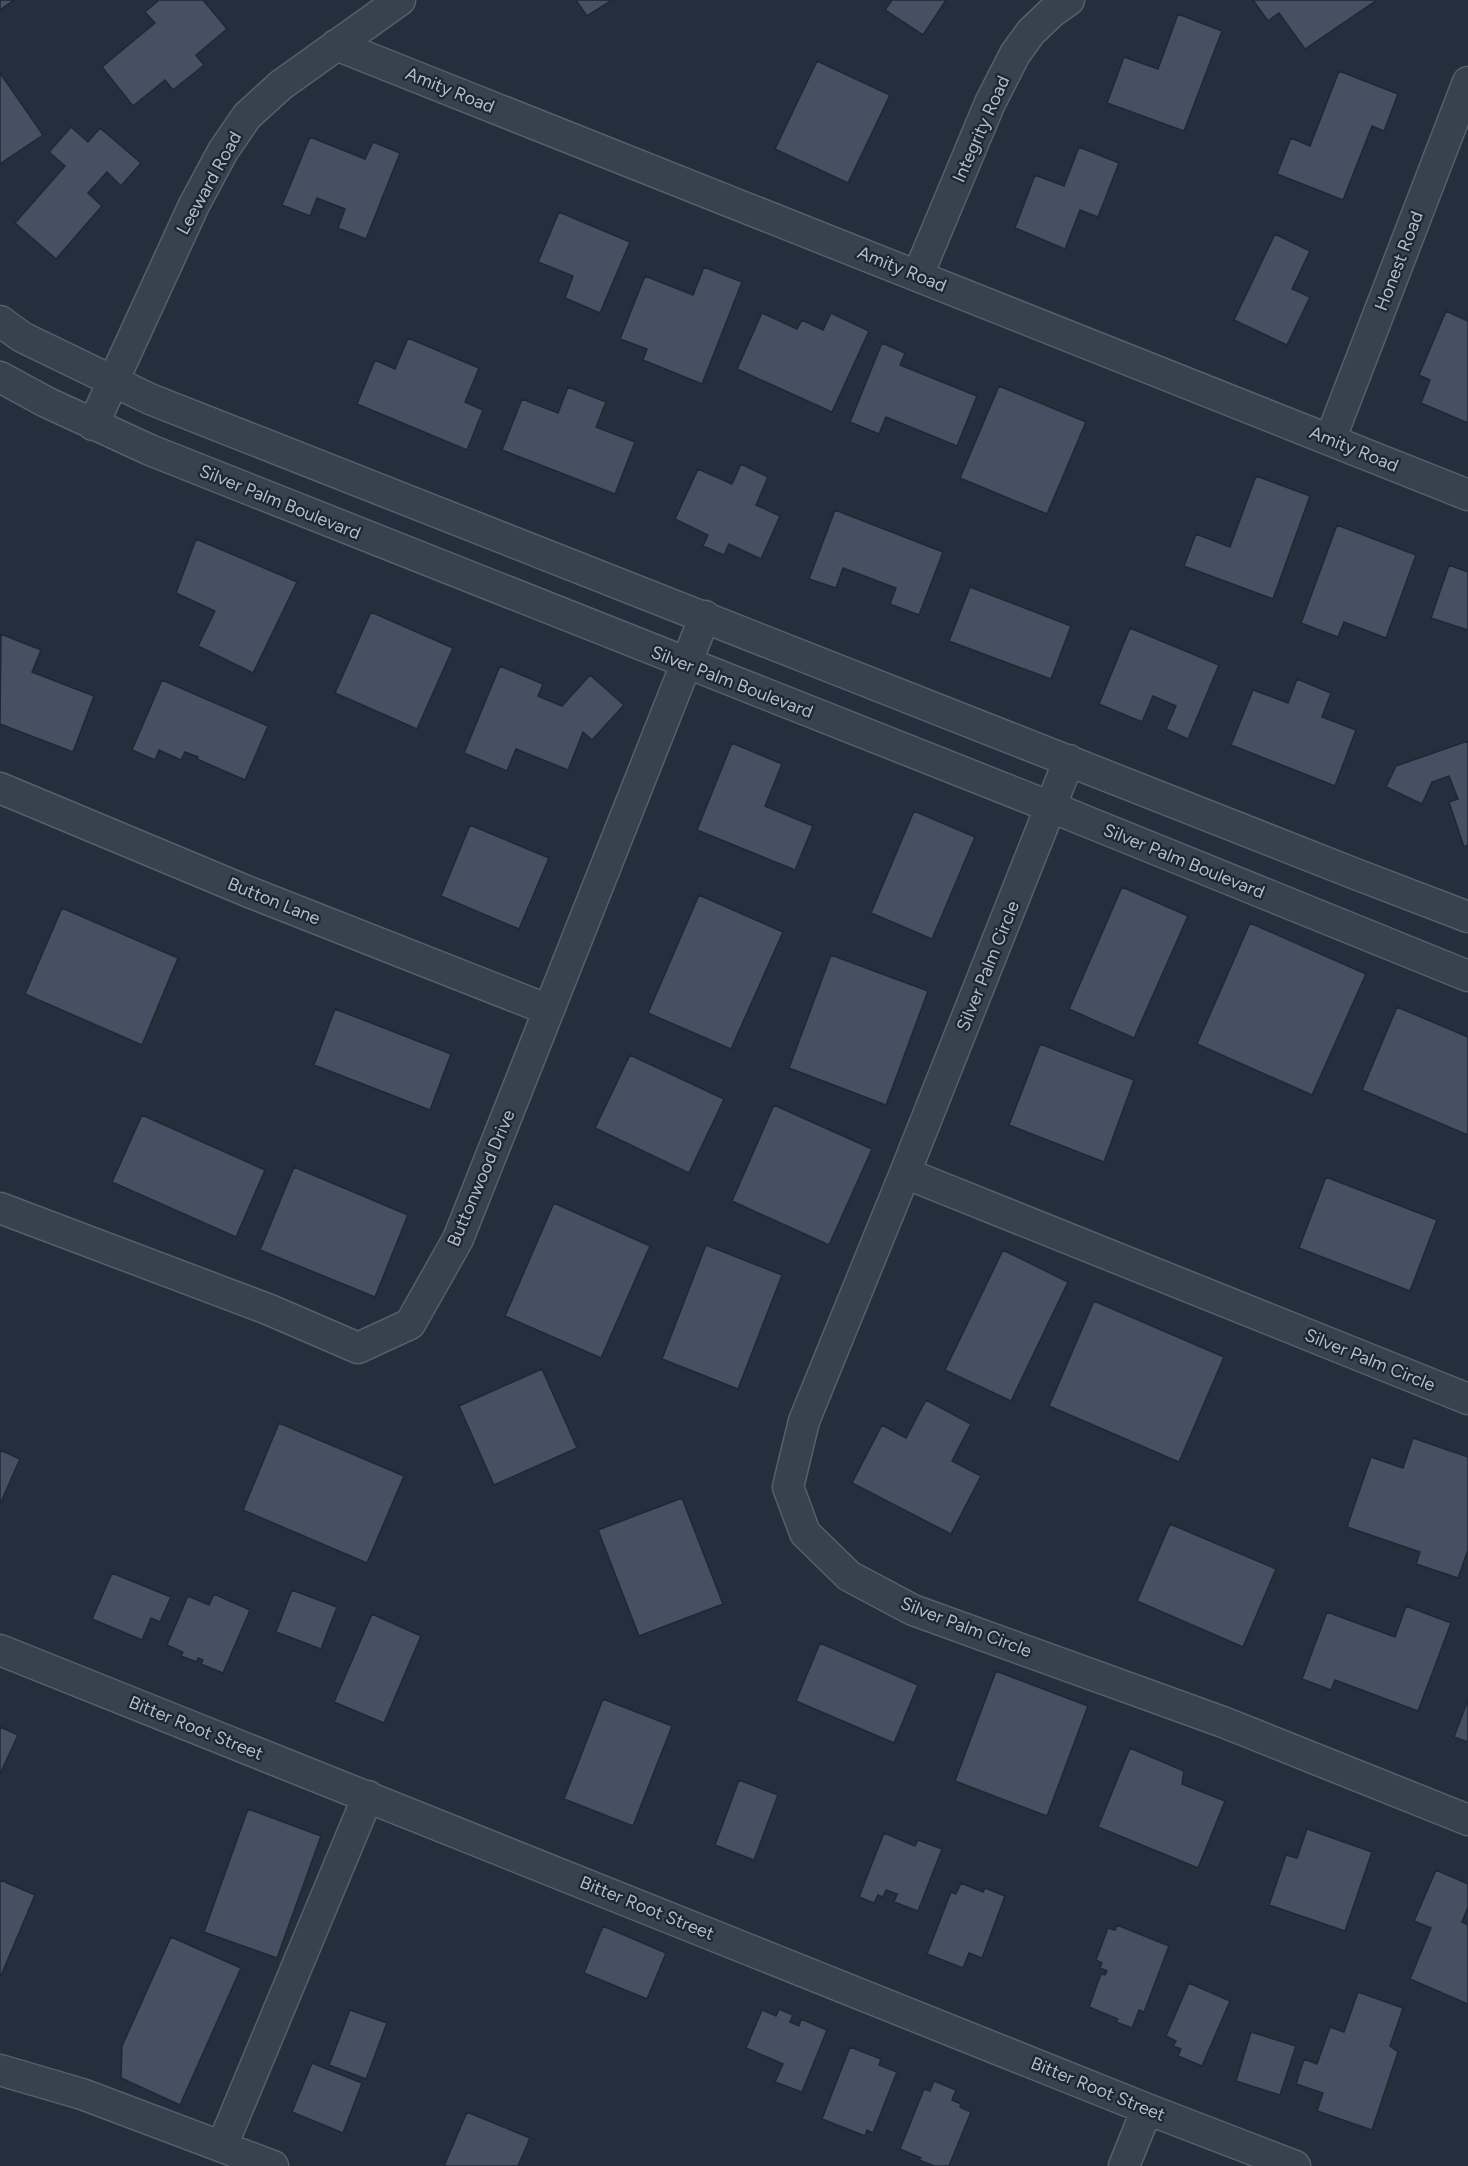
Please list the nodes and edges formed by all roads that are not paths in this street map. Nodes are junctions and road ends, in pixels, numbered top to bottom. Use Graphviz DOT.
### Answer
graph roads {
  1 [pos="400,0"];
  2 [pos="1070,0"];
  3 [pos="336,45"];
  4 [pos="1468,82"];
  5 [pos="918,276"];
  6 [pos="0,321"];
  7 [pos="0,377"];
  8 [pos="112,381"];
  9 [pos="93,425"];
  10 [pos="1330,440"];
  11 [pos="1468,495"];
  12 [pos="705,616"];
  13 [pos="687,664"];
  14 [pos="1069,760"];
  15 [pos="0,788"];
  16 [pos="1051,807"];
  17 [pos="1468,916"];
  18 [pos="1468,976"];
  19 [pos="549,1010"];
  20 [pos="905,1173"];
  21 [pos="0,1208"];
  22 [pos="1468,1399"];
  23 [pos="0,1650"];
  24 [pos="368,1796"];
  25 [pos="1468,1820"];
  26 [pos="0,2070"];
  27 [pos="1147,2109"];
  28 [pos="222,2146"];
  29 [pos="273,2166"];
  30 [pos="1124,2166"];
  31 [pos="1295,2166"];
  1 -- 3 [label="street, Leeward Road"];
  2 -- 5 [label="street, Integrity Road"];
  3 -- 5 [label="street, Amity Road"];
  3 -- 8 [label="street, Leeward Road"];
  4 -- 10 [label="street, Honest Road"];
  5 -- 10 [label="street, Amity Road"];
  6 -- 8 [label="street"];
  7 -- 9 [label="street, Silver Palm Boulevard"];
  8 -- 9 [label="street, Leeward Road"];
  8 -- 12 [label="street"];
  9 -- 13 [label="street, Silver Palm Boulevard"];
  10 -- 11 [label="street, Amity Road"];
  12 -- 13 [label="street, Buttonwood Drive"];
  12 -- 14 [label="street"];
  13 -- 16 [label="street, Silver Palm Boulevard"];
  13 -- 19 [label="street, Buttonwood Drive"];
  14 -- 16 [label="street, Silver Palm Circle"];
  14 -- 17 [label="street"];
  15 -- 19 [label="street, Button Lane"];
  16 -- 18 [label="street, Silver Palm Boulevard"];
  16 -- 20 [label="street, Silver Palm Circle"];
  19 -- 21 [label="street, Buttonwood Drive"];
  20 -- 22 [label="street, Silver Palm Circle"];
  20 -- 25 [label="street, Silver Palm Circle"];
  23 -- 24 [label="street, Bitter Root Street"];
  24 -- 27 [label="street, Bitter Root Street"];
  24 -- 28 [label="street"];
  26 -- 28 [label="street"];
  27 -- 30 [label="street"];
  27 -- 31 [label="street, Bitter Root Street"];
  28 -- 29 [label="street"];
}
